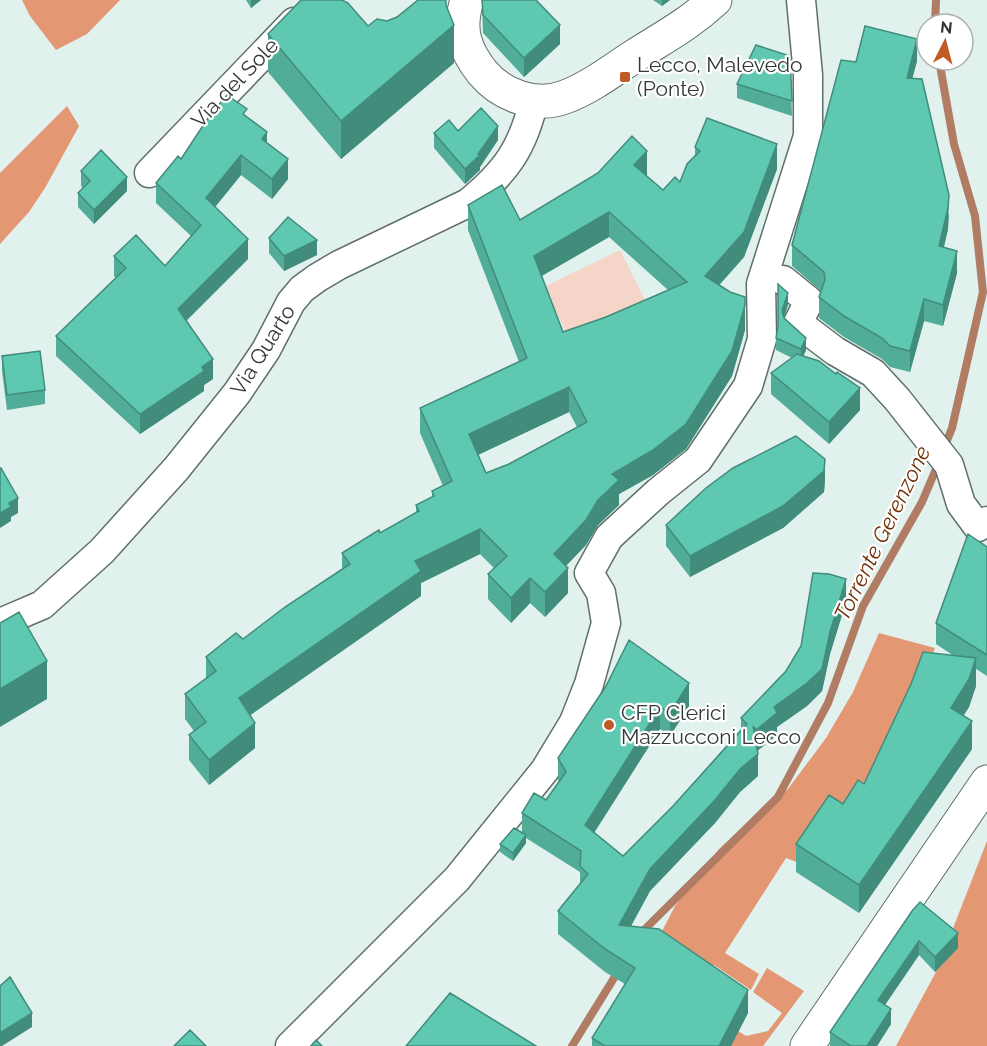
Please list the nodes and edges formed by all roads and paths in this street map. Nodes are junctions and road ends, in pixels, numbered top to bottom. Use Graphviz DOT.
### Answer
graph roads {
  1 [pos="715,0"];
  2 [pos="801,0"];
  3 [pos="449,1"];
  4 [pos="312,3"];
  5 [pos="534,100"];
  6 [pos="149,173"];
  7 [pos="783,280"];
  8 [pos="987,520"];
  9 [pos="0,623"];
  10 [pos="987,782"];
  11 [pos="290,1046"];
  12 [pos="807,1046"];
  1 -- 5 [label="main road"];
  2 -- 11 [label="street"];
  3 -- 5 [label="main road"];
  4 -- 6 [label="street, Via del Sole"];
  5 -- 9 [label="street, Via Quarto"];
  7 -- 8 [label="street"];
  10 -- 12 [label="main road"];
}
